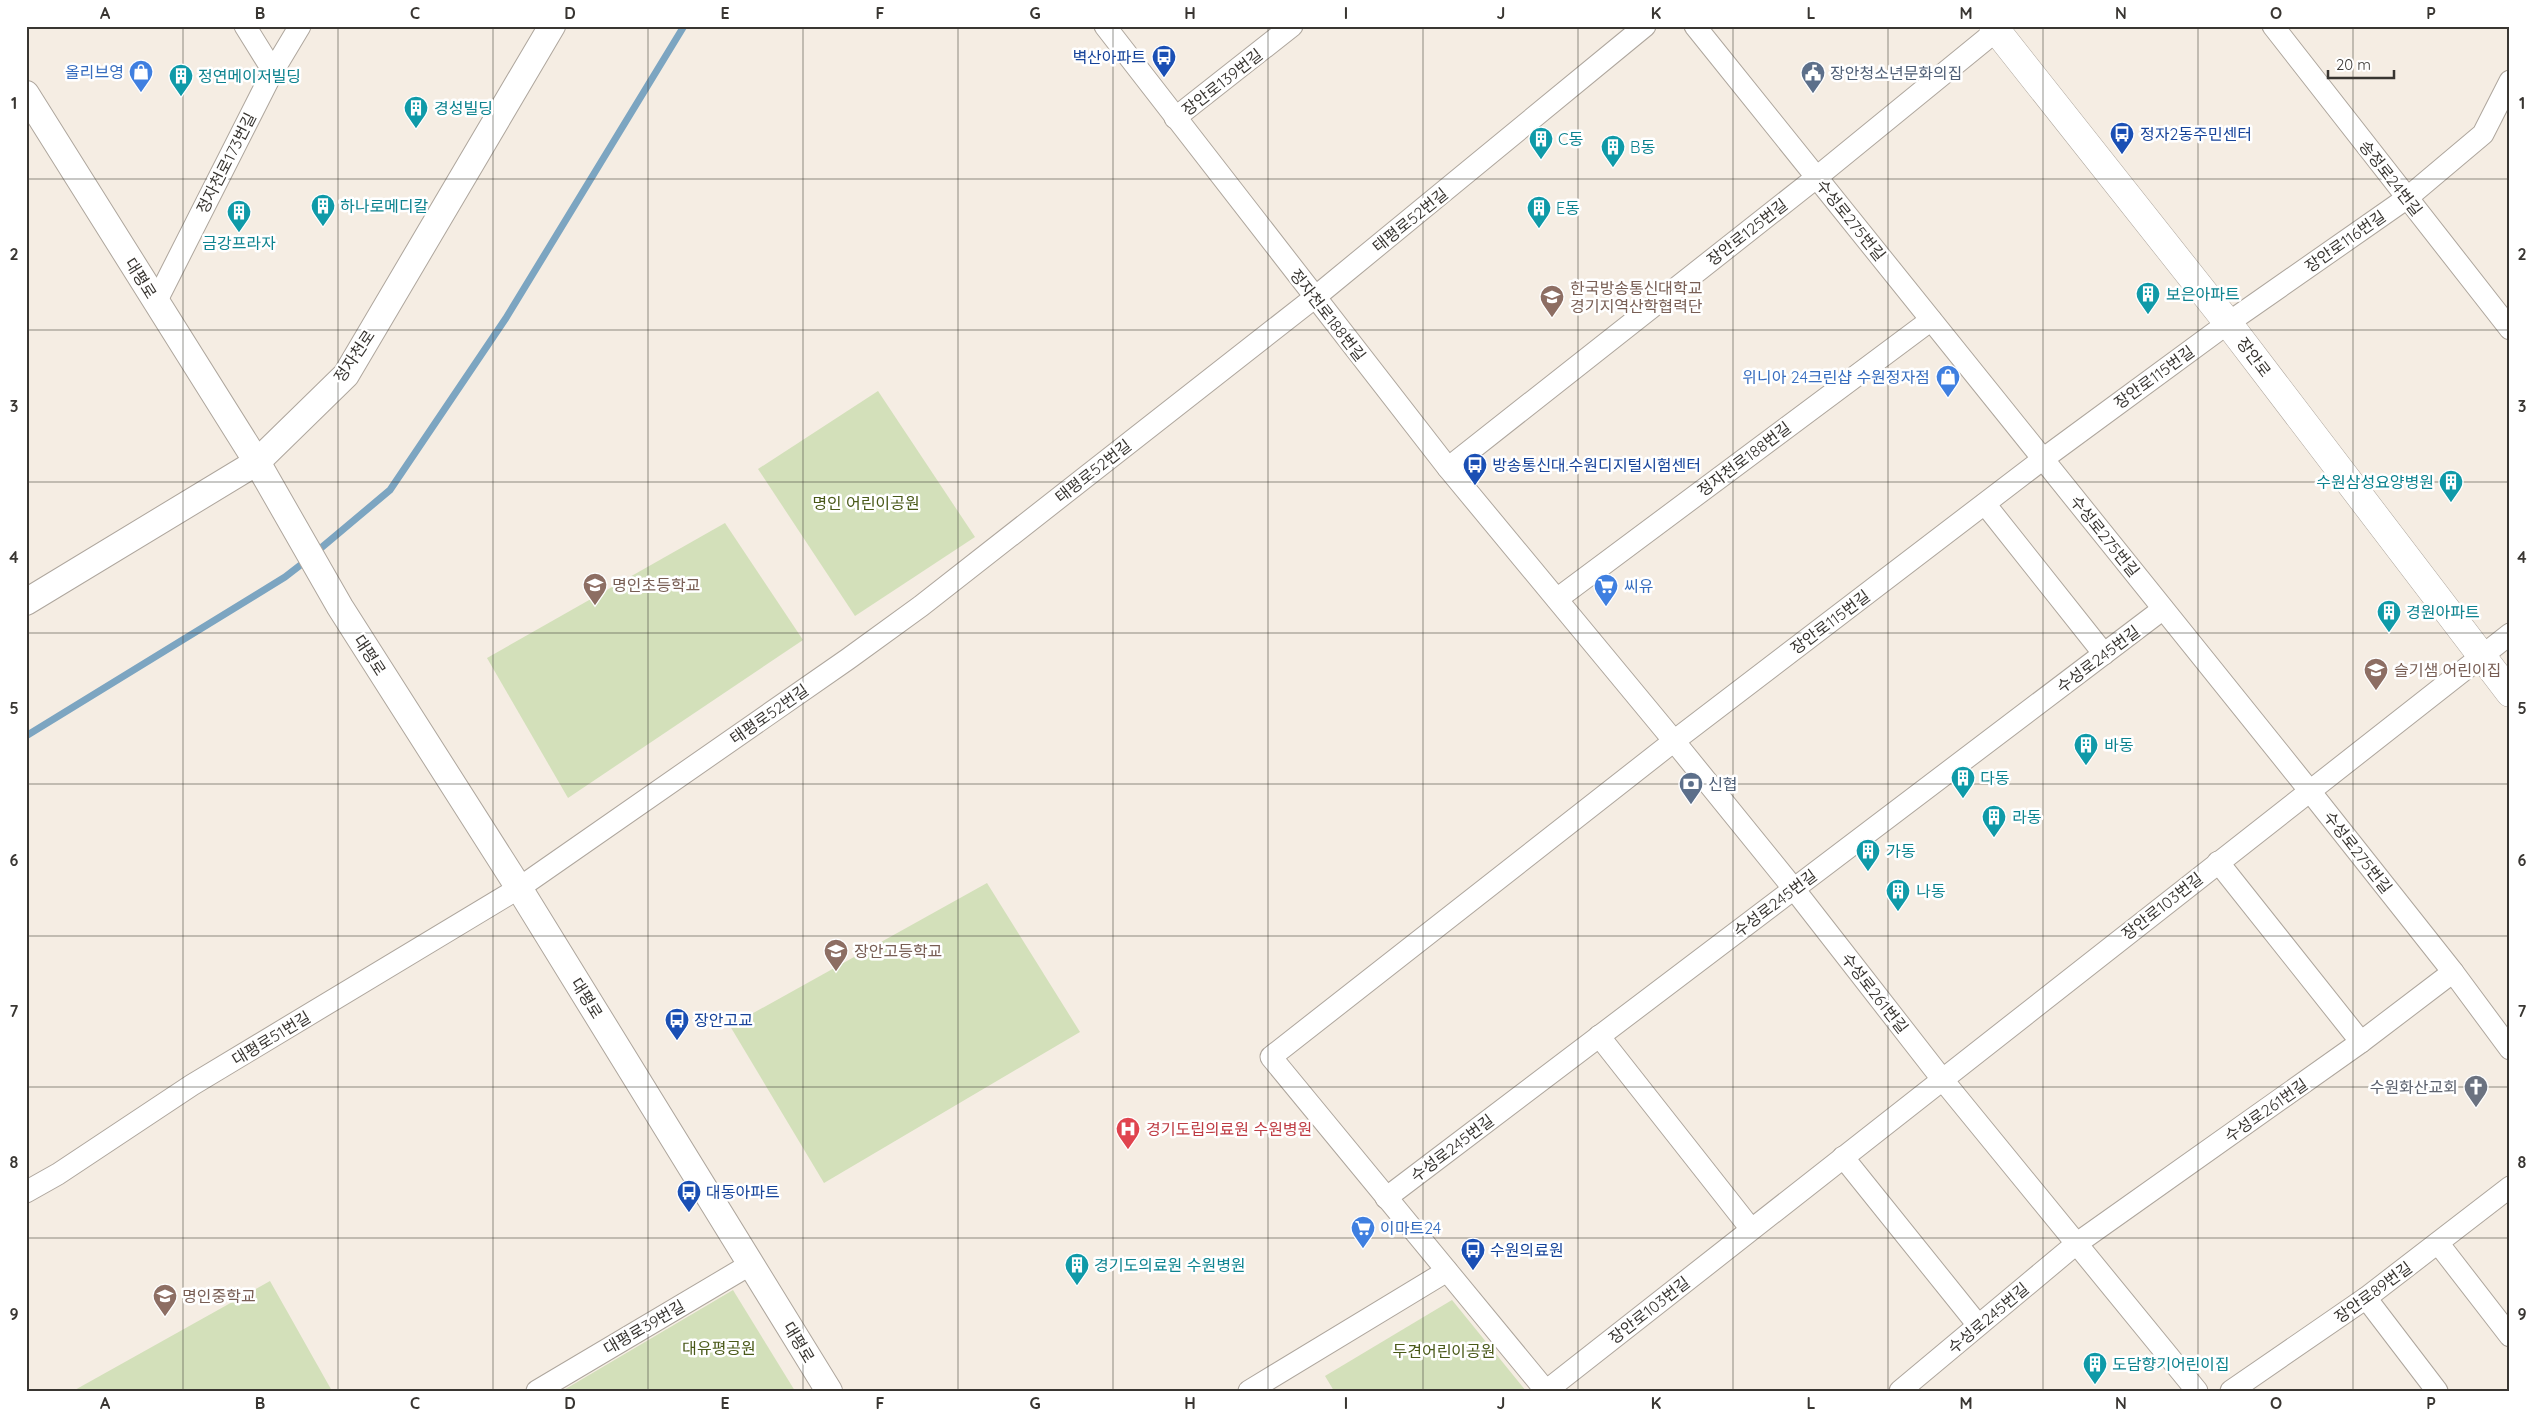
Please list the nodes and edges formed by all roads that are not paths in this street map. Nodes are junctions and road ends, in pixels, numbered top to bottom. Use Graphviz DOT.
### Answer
graph roads {
  1 [pos="245,26"];
  2 [pos="300,26"];
  3 [pos="1105,26"];
  4 [pos="1292,26"];
  5 [pos="1645,26"];
  6 [pos="1695,26"];
  7 [pos="2273,26"];
  8 [pos="548,28"];
  9 [pos="1997,28"];
  10 [pos="273,71"];
  11 [pos="2510,81"];
  12 [pos="26,94"];
  13 [pos="1175,118"];
  14 [pos="1817,177"];
  15 [pos="2407,198"];
  16 [pos="1314,298"];
  17 [pos="156,302"];
  18 [pos="1931,320"];
  19 [pos="2228,323"];
  20 [pos="2510,329"];
  21 [pos="2043,459"];
  22 [pos="257,462"];
  23 [pos="1448,468"];
  24 [pos="1985,504"];
  25 [pos="1558,598"];
  26 [pos="26,602"];
  27 [pos="2164,609"];
  28 [pos="2510,634"];
  29 [pos="2104,654"];
  30 [pos="2481,656"];
  31 [pos="2510,693"];
  32 [pos="1674,741"];
  33 [pos="2310,790"];
  34 [pos="2218,862"];
  35 [pos="519,888"];
  36 [pos="1794,888"];
  37 [pos="2453,972"];
  38 [pos="1599,1036"];
  39 [pos="2361,1042"];
  40 [pos="2510,1049"];
  41 [pos="1942,1079"];
  42 [pos="1843,1157"];
  43 [pos="2510,1187"];
  44 [pos="26,1192"];
  45 [pos="1386,1198"];
  46 [pos="1751,1229"];
  47 [pos="2438,1243"];
  48 [pos="2076,1244"];
  49 [pos="752,1264"];
  50 [pos="1447,1270"];
  51 [pos="2366,1298"];
  52 [pos="1978,1326"];
  53 [pos="2510,1336"];
  54 [pos="537,1391"];
  55 [pos="829,1391"];
  56 [pos="1249,1391"];
  57 [pos="1546,1391"];
  58 [pos="1900,1391"];
  59 [pos="2196,1391"];
  60 [pos="2231,1391"];
  61 [pos="2437,1391"];
  1 -- 10 [label="street"];
  2 -- 10 [label="street, 정자천로173번길"];
  3 -- 13 [label="street, 정자천로188번길"];
  4 -- 13 [label="street, 장안로139번길"];
  5 -- 16 [label="street, 태평로52번길"];
  6 -- 14 [label="street, 수성로275번길"];
  7 -- 15 [label="street, 송정로24번길"];
  8 -- 22 [label="street, 정자천로"];
  9 -- 14 [label="street, 장안로125번길"];
  9 -- 19 [label="main road, 장안로"];
  10 -- 17 [label="street, 정자천로173번길"];
  11 -- 15 [label="street, 장안로116번길"];
  12 -- 17 [label="street, 대평로"];
  13 -- 16 [label="street, 정자천로188번길"];
  14 -- 18 [label="street, 수성로275번길"];
  14 -- 23 [label="street, 장안로125번길"];
  15 -- 19 [label="street, 장안로116번길"];
  15 -- 20 [label="street, 송정로24번길"];
  16 -- 23 [label="street, 정자천로188번길"];
  16 -- 35 [label="street, 태평로52번길"];
  17 -- 22 [label="street, 대평로"];
  18 -- 21 [label="street, 수성로275번길"];
  18 -- 25 [label="street, 정자천로188번길"];
  19 -- 21 [label="street, 장안로115번길"];
  19 -- 30 [label="main road, 장안로"];
  21 -- 24 [label="street, 장안로115번길"];
  21 -- 27 [label="street, 수성로275번길"];
  22 -- 26 [label="street, 정자천로"];
  22 -- 35 [label="street, 대평로"];
  23 -- 25 [label="street, 정자천로188번길"];
  24 -- 29 [label="street"];
  24 -- 32 [label="street, 장안로115번길"];
  25 -- 32 [label="street, 정자천로188번길"];
  27 -- 29 [label="street, 수성로245번길"];
  27 -- 33 [label="street, 수성로275번길"];
  28 -- 30 [label="street, 장안로103번길"];
  29 -- 36 [label="street, 수성로245번길"];
  30 -- 31 [label="main road, 장안로"];
  30 -- 33 [label="street, 장안로103번길"];
  32 -- 36 [label="street, 수성로261번길"];
  32 -- 45 [label="street"];
  33 -- 34 [label="street, 장안로103번길"];
  33 -- 37 [label="street, 수성로275번길"];
  34 -- 39 [label="street"];
  34 -- 41 [label="street, 장안로103번길"];
  35 -- 44 [label="street, 대평로51번길"];
  35 -- 49 [label="street, 대평로"];
  36 -- 38 [label="street, 수성로245번길"];
  36 -- 41 [label="street, 수성로261번길"];
  37 -- 39 [label="street, 수성로261번길"];
  37 -- 40 [label="street, 수성로275번길"];
  38 -- 45 [label="street, 수성로245번길"];
  38 -- 46 [label="street"];
  39 -- 48 [label="street, 수성로261번길"];
  41 -- 42 [label="street, 장안로103번길"];
  41 -- 48 [label="street, 수성로261번길"];
  42 -- 46 [label="street, 장안로103번길"];
  42 -- 52 [label="street"];
  43 -- 47 [label="street, 장안로89번길"];
  45 -- 50 [label="street"];
  46 -- 57 [label="street, 장안로103번길"];
  47 -- 51 [label="street, 장안로89번길"];
  47 -- 53 [label="street"];
  48 -- 52 [label="street, 수성로245번길"];
  48 -- 59 [label="street, 수성로261번길"];
  49 -- 54 [label="street, 대평로39번길"];
  49 -- 55 [label="street, 대평로"];
  50 -- 56 [label="street"];
  50 -- 57 [label="street"];
  51 -- 60 [label="street, 장안로89번길"];
  51 -- 61 [label="street"];
  52 -- 58 [label="street, 수성로245번길"];
}
